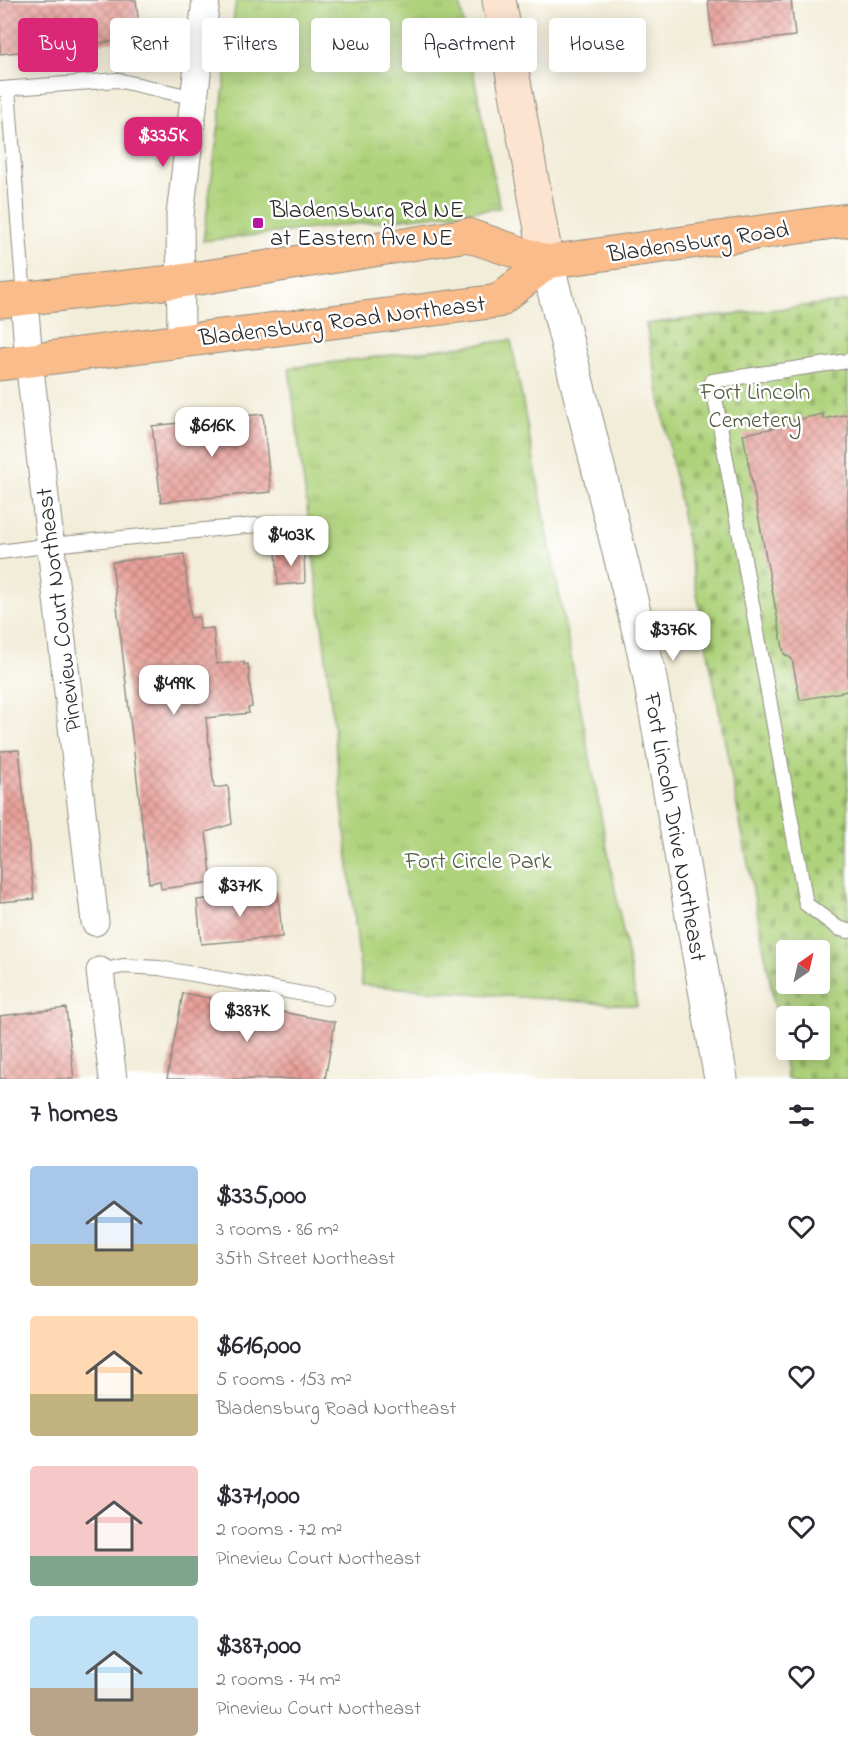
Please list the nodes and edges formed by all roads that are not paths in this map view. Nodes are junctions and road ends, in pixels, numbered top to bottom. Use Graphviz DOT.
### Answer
graph roads {
  1 [pos="206,0"];
  2 [pos="499,0"];
  3 [pos="4,89"];
  4 [pos="195,98"];
  5 [pos="848,220"];
  6 [pos="548,262"];
  7 [pos="181,281"];
  8 [pos="12,300"];
  9 [pos="181,340"];
  10 [pos="848,361"];
  11 [pos="15,362"];
  12 [pos="277,523"];
  13 [pos="51,545"];
  14 [pos="0,552"];
  15 [pos="95,922"];
  16 [pos="848,931"];
  17 [pos="100,971"];
  18 [pos="326,998"];
  19 [pos="113,1079"];
  20 [pos="721,1079"];
  1 -- 4 [label="street"];
  2 -- 6 [label="main road"];
  3 -- 4 [label="lane"];
  3 -- 8 [label="lane"];
  4 -- 7 [label="street"];
  5 -- 6 [label="main road, Bladensburg Road"];
  6 -- 7 [label="main road"];
  6 -- 9 [label="main road, Bladensburg Road Northeast"];
  6 -- 20 [label="street, Fort Lincoln Drive Northeast"];
  7 -- 8 [label="main road"];
  7 -- 9 [label="street"];
  8 -- 11 [label="street, Pineview Court Northeast"];
  9 -- 11 [label="main road, Bladensburg Road Northeast"];
  10 -- 16 [label="lane"];
  11 -- 13 [label="street, Pineview Court Northeast"];
  12 -- 13 [label="lane"];
  13 -- 14 [label="lane"];
  13 -- 15 [label="street, Pineview Court Northeast"];
  17 -- 18 [label="lane"];
  17 -- 19 [label="street"];
}
